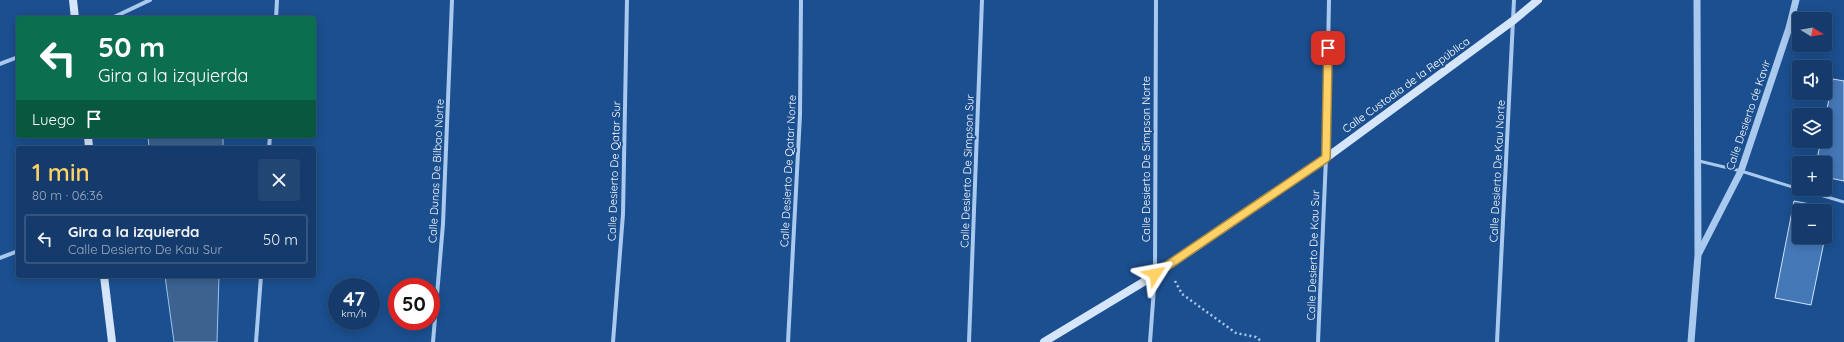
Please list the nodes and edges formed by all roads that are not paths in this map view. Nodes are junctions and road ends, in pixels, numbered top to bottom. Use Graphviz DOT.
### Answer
graph roads {
  1 [pos="73,0"];
  2 [pos="150,0"];
  3 [pos="277,0"];
  4 [pos="452,0"];
  5 [pos="627,0"];
  6 [pos="801,0"];
  7 [pos="982,0"];
  8 [pos="1156,0"];
  9 [pos="1329,0"];
  10 [pos="1514,0"];
  11 [pos="1538,0"];
  12 [pos="1697,0"];
  13 [pos="1796,0"];
  14 [pos="75,16"];
  15 [pos="116,16"];
  16 [pos="276,16"];
  17 [pos="1514,20"];
  18 [pos="16,58"];
  19 [pos="0,64"];
  20 [pos="1326,158"];
  21 [pos="1697,160"];
  22 [pos="1741,171"];
  23 [pos="1792,187"];
  24 [pos="1824,196"];
  25 [pos="1844,202"];
  26 [pos="16,252"];
  27 [pos="1698,255"];
  28 [pos="0,258"];
  29 [pos="1155,274"];
  30 [pos="104,278"];
  31 [pos="261,278"];
  32 [pos="112,342"];
  33 [pos="256,342"];
  34 [pos="433,342"];
  35 [pos="613,342"];
  36 [pos="788,342"];
  37 [pos="969,342"];
  38 [pos="1044,342"];
  39 [pos="1150,342"];
  40 [pos="1318,342"];
  41 [pos="1497,342"];
  42 [pos="1691,342"];
  1 -- 14 [label="main road"];
  2 -- 15 [label="street"];
  3 -- 16 [label="street"];
  4 -- 34 [label="street, Calle Dunas De Bilbao Norte"];
  5 -- 35 [label="street, Calle Desierto De Qatar Sur"];
  6 -- 36 [label="street, Calle Desierto De Qatar Norte"];
  7 -- 37 [label="street, Calle Desierto De Simpson Sur"];
  8 -- 29 [label="street, Calle Desierto De Simpson Norte"];
  9 -- 20 [label="street, Calle Desierto De Kau Sur"];
  10 -- 17 [label="street, Calle Desierto De Kau Norte"];
  11 -- 17 [label="main road, Calle Custodia de la República"];
  12 -- 21 [label="street, Calle Desierto de Kavir"];
  13 -- 22 [label="street, Calle Desierto de Kavir"];
  17 -- 20 [label="main road, Calle Custodia de la República"];
  17 -- 41 [label="street, Calle Desierto De Kau Norte"];
  18 -- 19 [label="street"];
  20 -- 29 [label="main road, Calle Custodia de la República"];
  20 -- 40 [label="street, Calle Desierto De Kau Sur"];
  21 -- 22 [label="lane"];
  21 -- 27 [label="street, Calle Desierto de Kavir"];
  22 -- 23 [label="lane"];
  22 -- 27 [label="street, Calle Desierto de Kavir"];
  24 -- 25 [label="lane"];
  26 -- 28 [label="street"];
  27 -- 42 [label="street, Calle Desierto de Kavir"];
  29 -- 38 [label="main road, Calle Custodia de la República"];
  29 -- 39 [label="street, Calle Desierto De Simpson Norte"];
  30 -- 32 [label="main road"];
  31 -- 33 [label="street"];
}
